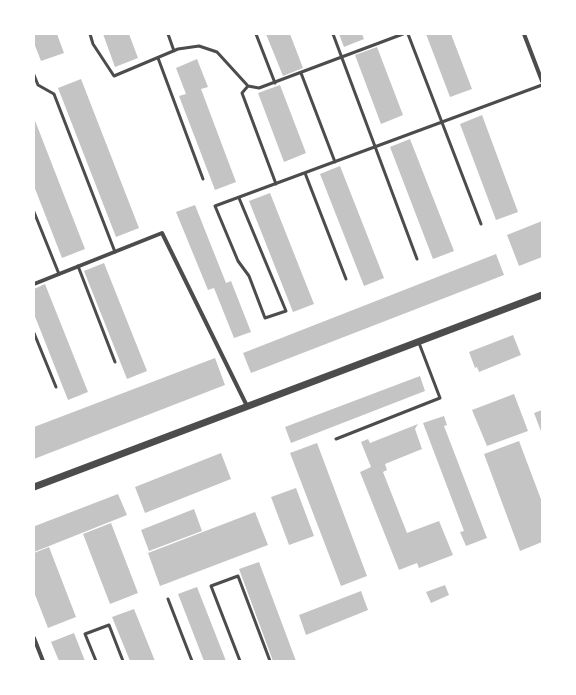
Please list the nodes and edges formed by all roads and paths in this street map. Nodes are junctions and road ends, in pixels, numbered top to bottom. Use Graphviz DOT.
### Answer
graph roads {
  1 [pos="90,34"];
  2 [pos="168,34"];
  3 [pos="256,34"];
  4 [pos="333,34"];
  5 [pos="403,34"];
  6 [pos="408,34"];
  7 [pos="524,34"];
  8 [pos="174,51"];
  9 [pos="341,57"];
  10 [pos="158,58"];
  11 [pos="301,73"];
  12 [pos="34,75"];
  13 [pos="542,80"];
  14 [pos="275,83"];
  15 [pos="542,85"];
  16 [pos="36,86"];
  17 [pos="248,86"];
  18 [pos="442,123"];
  19 [pos="375,147"];
  20 [pos="335,162"];
  21 [pos="305,173"];
  22 [pos="204,179"];
  23 [pos="276,184"];
  24 [pos="239,198"];
  25 [pos="34,212"];
  26 [pos="482,224"];
  27 [pos="115,252"];
  28 [pos="417,259"];
  29 [pos="78,266"];
  30 [pos="59,274"];
  31 [pos="346,279"];
  32 [pos="34,284"];
  33 [pos="542,295"];
  34 [pos="34,332"];
  35 [pos="419,341"];
  36 [pos="115,362"];
  37 [pos="56,387"];
  38 [pos="247,406"];
  39 [pos="336,439"];
  40 [pos="34,487"];
  41 [pos="168,599"];
  42 [pos="34,638"];
  43 [pos="43,661"];
  44 [pos="96,661"];
  45 [pos="123,661"];
  46 [pos="192,661"];
  47 [pos="240,661"];
  48 [pos="270,661"];
  1 -- 10 [label="lane"];
  2 -- 8 [label="lane"];
  3 -- 14 [label="lane"];
  4 -- 9 [label="lane"];
  5 -- 9 [label="lane"];
  6 -- 18 [label="lane"];
  7 -- 13 [label="street"];
  8 -- 10 [label="lane"];
  8 -- 17 [label="lane"];
  9 -- 11 [label="lane"];
  9 -- 19 [label="lane"];
  10 -- 22 [label="lane"];
  11 -- 14 [label="lane"];
  11 -- 20 [label="lane"];
  12 -- 16 [label="lane"];
  14 -- 17 [label="lane"];
  15 -- 18 [label="lane"];
  16 -- 27 [label="lane"];
  17 -- 23 [label="lane"];
  18 -- 19 [label="lane"];
  18 -- 26 [label="lane"];
  19 -- 20 [label="lane"];
  19 -- 28 [label="lane"];
  20 -- 21 [label="lane"];
  21 -- 23 [label="lane"];
  21 -- 31 [label="lane"];
  23 -- 24 [label="lane"];
  24 -- 24 [label="lane"];
  25 -- 30 [label="lane"];
  27 -- 29 [label="street"];
  27 -- 38 [label="street"];
  29 -- 30 [label="street"];
  29 -- 36 [label="lane"];
  30 -- 32 [label="street"];
  33 -- 35 [label="street"];
  34 -- 37 [label="lane"];
  35 -- 38 [label="street"];
  35 -- 39 [label="lane"];
  38 -- 40 [label="street"];
  41 -- 46 [label="lane"];
  42 -- 43 [label="street"];
  44 -- 45 [label="lane"];
  47 -- 48 [label="lane"];
}
